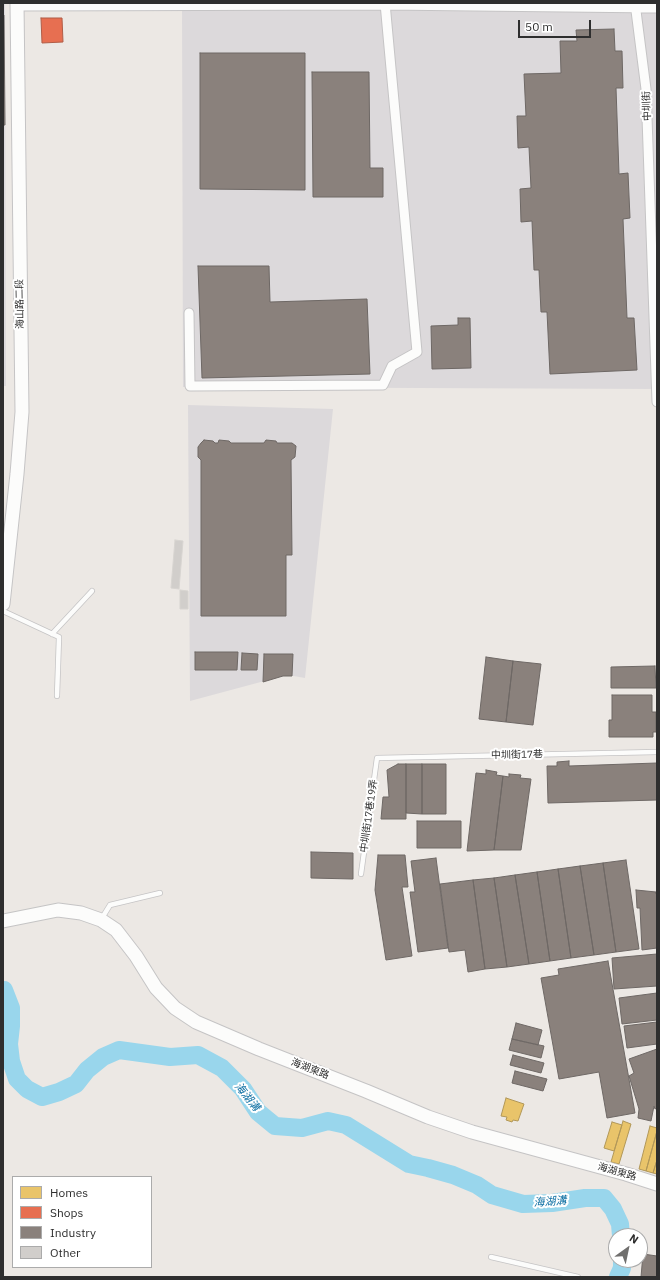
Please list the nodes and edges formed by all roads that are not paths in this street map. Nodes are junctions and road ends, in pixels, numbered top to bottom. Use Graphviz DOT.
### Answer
graph roads {
  1 [pos="385,4"];
  2 [pos="17,5"];
  3 [pos="635,6"];
  4 [pos="657,8"];
  5 [pos="189,313"];
  6 [pos="657,398"];
  7 [pos="657,402"];
  8 [pos="6,537"];
  9 [pos="92,591"];
  10 [pos="3,604"];
  11 [pos="3,611"];
  12 [pos="52,634"];
  13 [pos="57,696"];
  14 [pos="657,752"];
  15 [pos="377,758"];
  16 [pos="361,874"];
  17 [pos="160,893"];
  18 [pos="101,920"];
  19 [pos="3,921"];
  20 [pos="657,1184"];
  21 [pos="491,1257"];
  22 [pos="578,1277"];
  1 -- 2 [label="street"];
  1 -- 3 [label="street"];
  1 -- 5 [label="street"];
  2 -- 8 [label="street, 海山路二段"];
  3 -- 4 [label="street"];
  3 -- 6 [label="street, 中圳街"];
  6 -- 7 [label="street, 中圳街"];
  8 -- 10 [label="street, 海山路二段"];
  9 -- 12 [label="lane"];
  11 -- 12 [label="lane"];
  12 -- 13 [label="lane"];
  14 -- 15 [label="lane, 中圳街17巷"];
  15 -- 16 [label="lane, 中圳街17巷19弄"];
  17 -- 18 [label="lane"];
  18 -- 19 [label="street, 海湖東路"];
  18 -- 20 [label="street, 海湖東路"];
  21 -- 22 [label="lane"];
}
